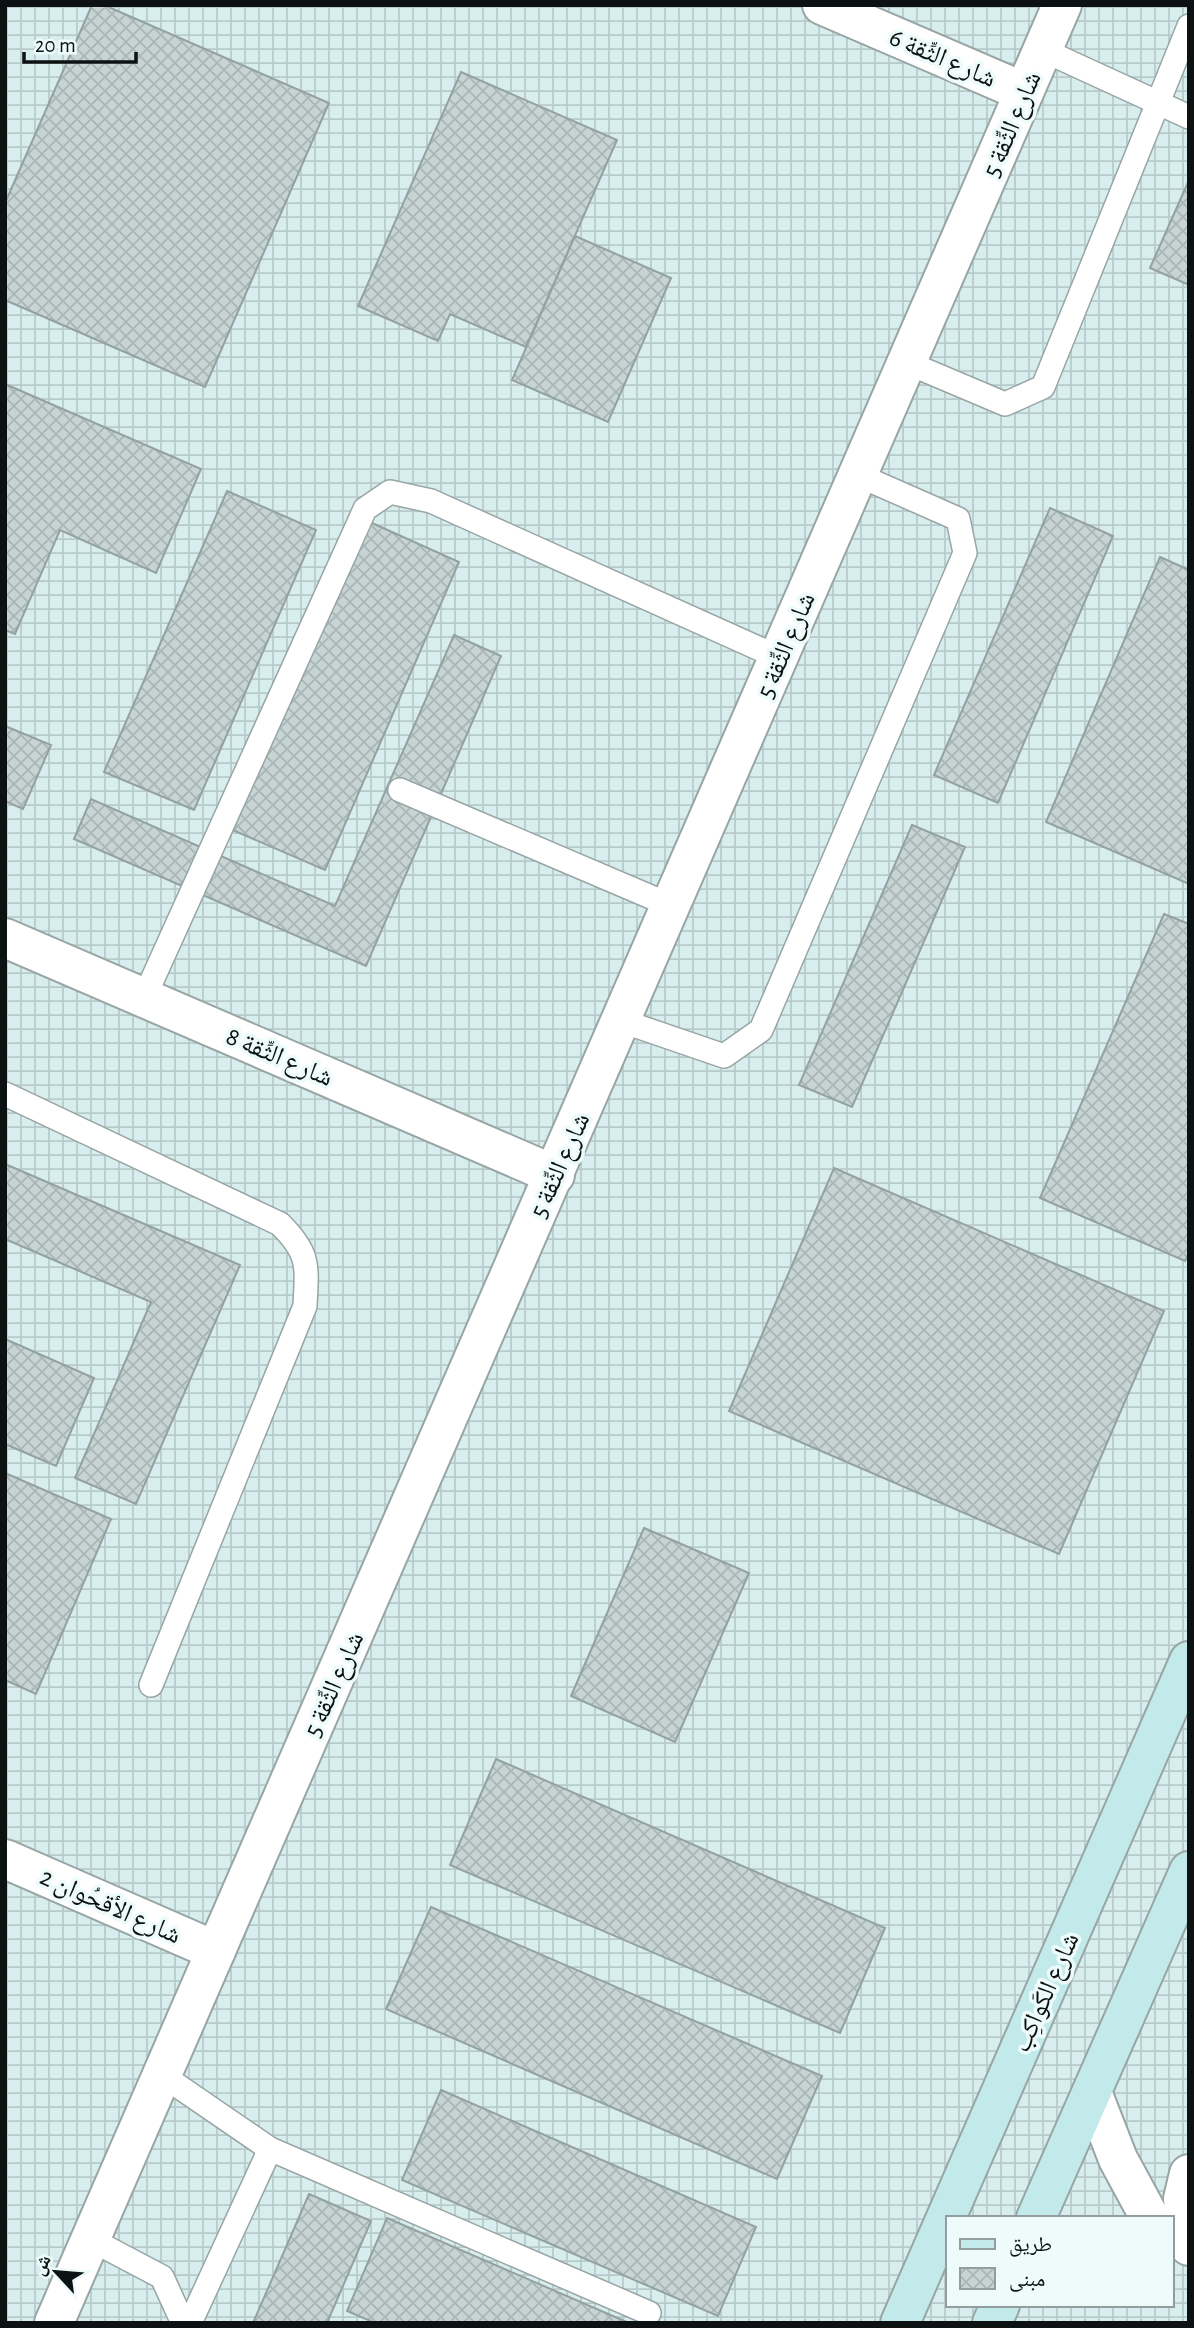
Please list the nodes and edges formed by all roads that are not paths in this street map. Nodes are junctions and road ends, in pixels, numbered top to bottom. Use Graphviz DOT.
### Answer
graph roads {
  1 [pos="822,5"];
  2 [pos="1062,5"];
  3 [pos="1189,26"];
  4 [pos="1043,50"];
  5 [pos="1024,92"];
  6 [pos="1157,102"];
  7 [pos="1189,117"];
  8 [pos="908,363"];
  9 [pos="859,475"];
  10 [pos="780,658"];
  11 [pos="400,790"];
  12 [pos="672,906"];
  13 [pos="5,938"];
  14 [pos="144,998"];
  15 [pos="622,1021"];
  16 [pos="5,1094"];
  17 [pos="555,1175"];
  18 [pos="1189,1661"];
  19 [pos="151,1685"];
  20 [pos="5,1859"];
  21 [pos="1189,1871"];
  22 [pos="216,1951"];
  23 [pos="162,2075"];
  24 [pos="1091,2092"];
  25 [pos="270,2149"];
  26 [pos="1189,2174"];
  27 [pos="947,2216"];
  28 [pos="1037,2216"];
  29 [pos="1149,2216"];
  30 [pos="946,2218"];
  31 [pos="90,2239"];
  32 [pos="1189,2246"];
  33 [pos="1173,2248"];
  34 [pos="1189,2255"];
  35 [pos="649,2313"];
  36 [pos="54,2323"];
  37 [pos="183,2323"];
  38 [pos="190,2323"];
  39 [pos="900,2323"];
  1 -- 5 [label="street, شارع الثِّقة 6"];
  2 -- 4 [label="street, شارع الثِّقة 5"];
  3 -- 6 [label="lane"];
  4 -- 5 [label="street, شارع الثِّقة 5"];
  4 -- 6 [label="lane"];
  5 -- 8 [label="street, شارع الثِّقة 5"];
  6 -- 7 [label="lane"];
  6 -- 8 [label="lane"];
  8 -- 9 [label="street, شارع الثِّقة 5"];
  9 -- 10 [label="street, شارع الثِّقة 5"];
  9 -- 15 [label="lane"];
  10 -- 12 [label="street, شارع الثِّقة 5"];
  10 -- 14 [label="lane"];
  11 -- 12 [label="lane"];
  12 -- 15 [label="street, شارع الثِّقة 5"];
  13 -- 14 [label="street, شارع الثِّقة 8"];
  14 -- 17 [label="street, شارع الثِّقة 8"];
  15 -- 17 [label="street, شارع الثِّقة 5"];
  16 -- 19 [label="lane"];
  17 -- 22 [label="street, شارع الثِّقة 5"];
  18 -- 27 [label="street, شارع الكَواكِب"];
  20 -- 22 [label="street, شارع الأقحُوان 2"];
  21 -- 24 [label="street"];
  22 -- 23 [label="street, شارع الثِّقة 5"];
  23 -- 25 [label="lane"];
  23 -- 31 [label="street, شارع الثِّقة 5"];
  24 -- 28 [label="street"];
  24 -- 29 [label="street"];
  25 -- 35 [label="lane"];
  25 -- 38 [label="lane"];
  26 -- 32 [label="street"];
  30 -- 39 [label="street, شارع الكَواكِب"];
  31 -- 36 [label="street, شارع الثِّقة 5"];
  31 -- 37 [label="lane"];
  33 -- 34 [label="street"];
}
